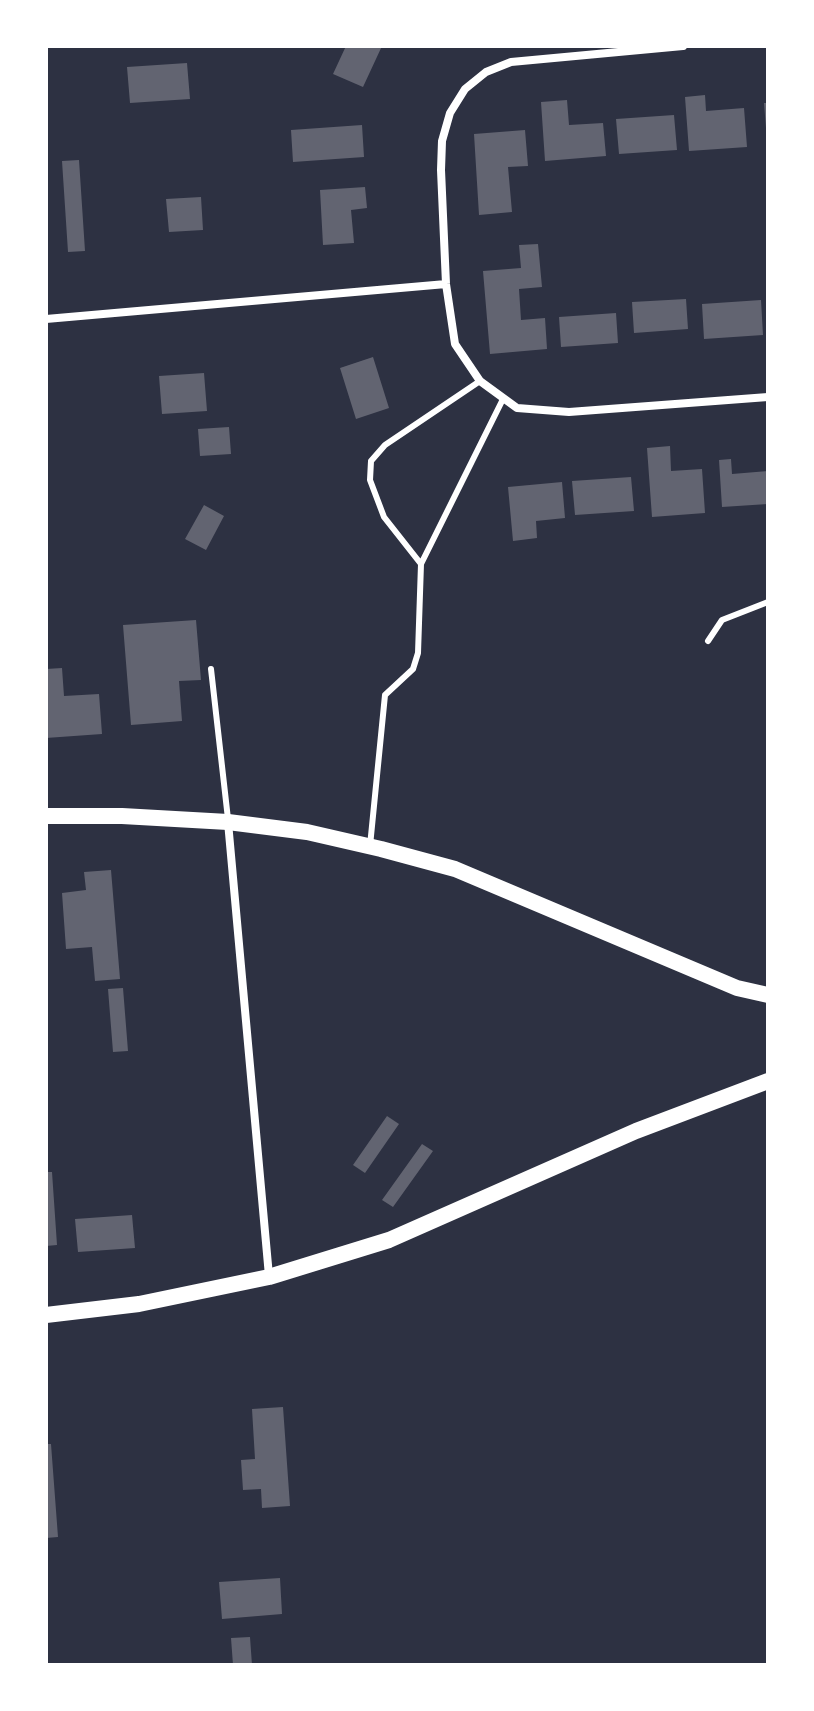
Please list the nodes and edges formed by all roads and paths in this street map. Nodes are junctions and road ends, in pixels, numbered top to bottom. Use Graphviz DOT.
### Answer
graph roads {
  1 [pos="683,46"];
  2 [pos="446,284"];
  3 [pos="46,319"];
  4 [pos="480,381"];
  5 [pos="768,397"];
  6 [pos="503,399"];
  7 [pos="421,564"];
  8 [pos="768,602"];
  9 [pos="708,641"];
  10 [pos="211,669"];
  11 [pos="46,816"];
  12 [pos="228,822"];
  13 [pos="370,846"];
  14 [pos="768,995"];
  15 [pos="768,1081"];
  16 [pos="269,1277"];
  17 [pos="46,1315"];
  1 -- 2 [label="street"];
  2 -- 3 [label="street"];
  2 -- 4 [label="street"];
  4 -- 6 [label="street"];
  4 -- 7 [label="lane"];
  5 -- 6 [label="street"];
  6 -- 7 [label="lane"];
  7 -- 13 [label="lane"];
  8 -- 9 [label="lane"];
  10 -- 12 [label="lane"];
  11 -- 12 [label="main road"];
  12 -- 13 [label="main road"];
  12 -- 16 [label="street"];
  13 -- 14 [label="main road"];
  15 -- 16 [label="main road"];
  16 -- 17 [label="main road"];
}
